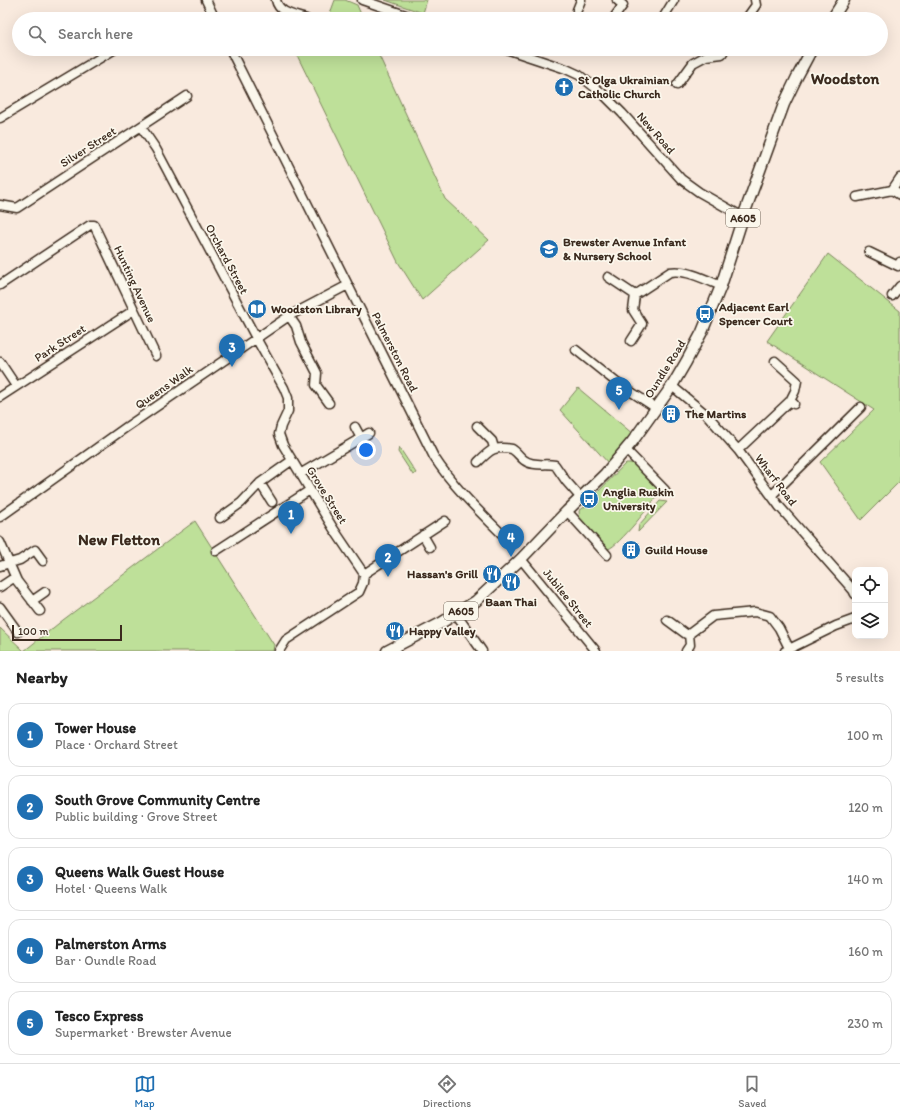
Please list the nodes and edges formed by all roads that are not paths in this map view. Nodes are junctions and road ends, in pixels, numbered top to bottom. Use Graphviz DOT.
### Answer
graph roads {
  1 [pos="206,0"];
  2 [pos="276,0"];
  3 [pos="362,0"];
  4 [pos="581,0"];
  5 [pos="617,0"];
  6 [pos="674,0"];
  7 [pos="755,0"];
  8 [pos="844,0"];
  9 [pos="576,10"];
  10 [pos="212,12"];
  11 [pos="286,12"];
  12 [pos="397,12"];
  13 [pos="618,12"];
  14 [pos="667,12"];
  15 [pos="751,12"];
  16 [pos="836,12"];
  17 [pos="103,56"];
  18 [pos="234,56"];
  19 [pos="527,56"];
  20 [pos="706,56"];
  21 [pos="808,56"];
  22 [pos="677,85"];
  23 [pos="187,96"];
  24 [pos="0,118"];
  25 [pos="141,127"];
  26 [pos="900,178"];
  27 [pos="892,190"];
  28 [pos="900,195"];
  29 [pos="857,197"];
  30 [pos="0,204"];
  31 [pos="743,217"];
  32 [pos="869,252"];
  33 [pos="900,266"];
  34 [pos="608,277"];
  35 [pos="0,285"];
  36 [pos="348,285"];
  37 [pos="721,286"];
  38 [pos="900,286"];
  39 [pos="635,295"];
  40 [pos="892,296"];
  41 [pos="134,310"];
  42 [pos="289,316"];
  43 [pos="256,338"];
  44 [pos="631,341"];
  45 [pos="576,350"];
  46 [pos="156,356"];
  47 [pos="775,361"];
  48 [pos="0,362"];
  49 [pos="16,386"];
  50 [pos="672,386"];
  51 [pos="0,397"];
  52 [pos="329,403"];
  53 [pos="861,407"];
  54 [pos="656,408"];
  55 [pos="281,426"];
  56 [pos="477,426"];
  57 [pos="355,427"];
  58 [pos="369,433"];
  59 [pos="361,438"];
  60 [pos="494,448"];
  61 [pos="626,450"];
  62 [pos="738,450"];
  63 [pos="291,460"];
  64 [pos="478,462"];
  65 [pos="300,474"];
  66 [pos="260,483"];
  67 [pos="310,490"];
  68 [pos="665,490"];
  69 [pos="772,495"];
  70 [pos="581,498"];
  71 [pos="272,502"];
  72 [pos="567,512"];
  73 [pos="0,517"];
  74 [pos="220,518"];
  75 [pos="445,521"];
  76 [pos="423,535"];
  77 [pos="509,541"];
  78 [pos="0,542"];
  79 [pos="430,547"];
  80 [pos="216,551"];
  81 [pos="607,555"];
  82 [pos="521,559"];
  83 [pos="43,560"];
  84 [pos="9,564"];
  85 [pos="0,566"];
  86 [pos="364,574"];
  87 [pos="15,576"];
  88 [pos="0,587"];
  89 [pos="852,589"];
  90 [pos="45,592"];
  91 [pos="32,601"];
  92 [pos="0,607"];
  93 [pos="40,611"];
  94 [pos="456,614"];
  95 [pos="667,620"];
  96 [pos="852,620"];
  97 [pos="18,632"];
  98 [pos="689,634"];
  99 [pos="786,650"];
  100 [pos="278,651"];
  101 [pos="387,651"];
  102 [pos="482,651"];
  103 [pos="596,651"];
  104 [pos="686,651"];
  1 -- 10 [label="street"];
  2 -- 11 [label="street"];
  3 -- 12 [label="street"];
  4 -- 9 [label="street"];
  5 -- 13 [label="street"];
  6 -- 14 [label="street"];
  7 -- 15 [label="street"];
  8 -- 16 [label="main road"];
  17 -- 24 [label="street"];
  18 -- 36 [label="street, Palmerston Road"];
  19 -- 31 [label="street, New Road"];
  20 -- 22 [label="street"];
  21 -- 31 [label="main road, Oundle Road / A605"];
  23 -- 25 [label="street, Silver Street"];
  25 -- 30 [label="street, Silver Street"];
  25 -- 43 [label="street, Orchard Street"];
  26 -- 27 [label="street"];
  27 -- 28 [label="street"];
  27 -- 29 [label="street"];
  31 -- 37 [label="main road, Oundle Road / A605"];
  32 -- 33 [label="street"];
  34 -- 39 [label="street"];
  35 -- 41 [label="street, Hunting Avenue"];
  36 -- 42 [label="street, Queens Walk"];
  36 -- 77 [label="street, Palmerston Road"];
  37 -- 39 [label="street"];
  37 -- 50 [label="main road, Oundle Road / A605"];
  38 -- 40 [label="street"];
  39 -- 44 [label="street"];
  41 -- 46 [label="street, Hunting Avenue"];
  41 -- 49 [label="street, Park Street"];
  42 -- 43 [label="street, Queens Walk"];
  42 -- 52 [label="street"];
  43 -- 55 [label="street, Orchard Street"];
  43 -- 73 [label="street, Queens Walk"];
  45 -- 54 [label="street"];
  47 -- 62 [label="street"];
  48 -- 49 [label="street"];
  49 -- 51 [label="street, Park Street"];
  50 -- 54 [label="main road, Oundle Road / A605"];
  50 -- 62 [label="street, Wharf Road"];
  53 -- 69 [label="street"];
  54 -- 61 [label="main road, Oundle Road / A605"];
  55 -- 63 [label="street, Grove Street"];
  56 -- 60 [label="street"];
  57 -- 59 [label="street"];
  58 -- 59 [label="street"];
  59 -- 65 [label="street"];
  60 -- 64 [label="street"];
  60 -- 70 [label="street"];
  61 -- 68 [label="street"];
  61 -- 70 [label="main road, Oundle Road / A605"];
  62 -- 69 [label="street, Wharf Road"];
  63 -- 65 [label="street, Grove Street"];
  63 -- 66 [label="street"];
  65 -- 67 [label="street, Grove Street"];
  66 -- 71 [label="street"];
  66 -- 74 [label="street"];
  67 -- 80 [label="street"];
  67 -- 86 [label="street, Grove Street"];
  69 -- 89 [label="street, Wharf Road"];
  70 -- 72 [label="main road, Oundle Road / A605"];
  72 -- 81 [label="street"];
  72 -- 82 [label="main road, Oundle Road / A605"];
  75 -- 76 [label="street"];
  76 -- 79 [label="street"];
  76 -- 86 [label="street"];
  78 -- 84 [label="street"];
  82 -- 94 [label="main road, Oundle Road / A605"];
  82 -- 103 [label="street, Jubilee Street"];
  83 -- 84 [label="street"];
  84 -- 85 [label="street"];
  84 -- 87 [label="street"];
  86 -- 100 [label="street"];
  87 -- 88 [label="street"];
  87 -- 91 [label="street"];
  90 -- 91 [label="street"];
  91 -- 93 [label="street"];
  92 -- 97 [label="street"];
  94 -- 101 [label="main road, Oundle Road / A605"];
  94 -- 102 [label="street"];
  95 -- 98 [label="street"];
  96 -- 99 [label="street"];
  98 -- 99 [label="street"];
  98 -- 104 [label="street"];
}
